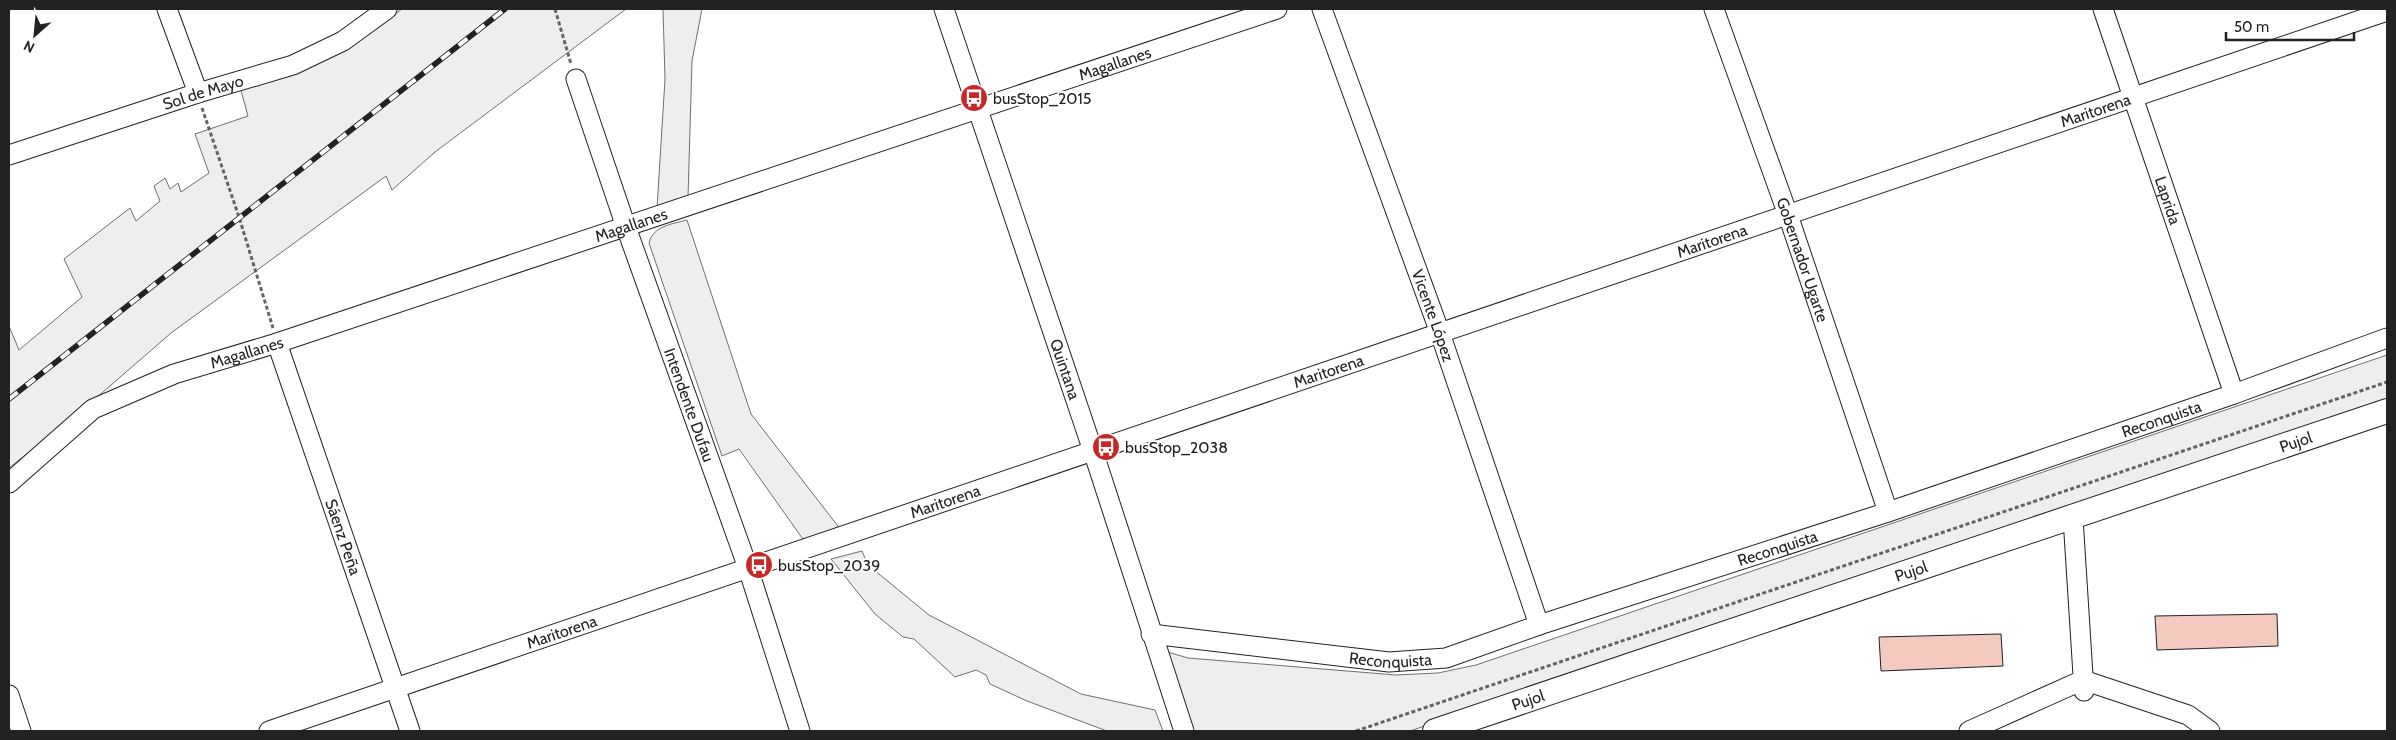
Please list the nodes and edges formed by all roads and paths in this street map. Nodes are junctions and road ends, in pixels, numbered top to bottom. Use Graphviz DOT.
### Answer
graph roads {
  1 [pos="167,9"];
  2 [pos="387,9"];
  3 [pos="555,9"];
  4 [pos="944,9"];
  5 [pos="1278,9"];
  6 [pos="1322,9"];
  7 [pos="1714,9"];
  8 [pos="2102,9"];
  9 [pos="2387,11"];
  10 [pos="576,79"];
  11 [pos="198,93"];
  12 [pos="2132,98"];
  13 [pos="978,110"];
  14 [pos="9,155"];
  15 [pos="1788,215"];
  16 [pos="626,227"];
  17 [pos="1440,333"];
  18 [pos="2387,338"];
  19 [pos="278,343"];
  20 [pos="2387,382"];
  21 [pos="2234,394"];
  22 [pos="2387,411"];
  23 [pos="1093,451"];
  24 [pos="9,483"];
  25 [pos="1888,512"];
  26 [pos="2073,518"];
  27 [pos="748,568"];
  28 [pos="1539,625"];
  29 [pos="1151,634"];
  30 [pos="2084,686"];
  31 [pos="396,688"];
  32 [pos="9,695"];
  33 [pos="21,731"];
  34 [pos="269,731"];
  35 [pos="410,731"];
  36 [pos="800,731"];
  37 [pos="1184,731"];
  38 [pos="1356,731"];
  39 [pos="1436,731"];
  40 [pos="1969,731"];
  41 [pos="2210,731"];
  1 -- 11 [label="street"];
  2 -- 11 [label="street, Sol de Mayo"];
  3 -- 10 [label="path"];
  4 -- 13 [label="street, Quintana"];
  5 -- 13 [label="street, Magallanes"];
  6 -- 17 [label="street, Vicente López"];
  7 -- 15 [label="street, Gobernador Ugarte"];
  8 -- 12 [label="street, Laprida"];
  9 -- 12 [label="street, Maritorena"];
  10 -- 16 [label="street, Intendente Dufau"];
  11 -- 14 [label="street, Sol de Mayo"];
  11 -- 19 [label="path"];
  12 -- 15 [label="street, Maritorena"];
  12 -- 21 [label="street, Laprida"];
  13 -- 16 [label="street, Magallanes"];
  13 -- 23 [label="street, Quintana"];
  15 -- 17 [label="street, Maritorena"];
  15 -- 25 [label="street, Gobernador Ugarte"];
  16 -- 19 [label="street, Magallanes"];
  16 -- 27 [label="street, Intendente Dufau"];
  17 -- 23 [label="street, Maritorena"];
  17 -- 28 [label="street, Vicente López"];
  18 -- 21 [label="street, Reconquista"];
  19 -- 24 [label="street, Magallanes"];
  19 -- 31 [label="street, Sáenz Peña"];
  20 -- 38 [label="path"];
  21 -- 25 [label="street, Reconquista"];
  22 -- 26 [label="main road, Pujol"];
  23 -- 27 [label="street, Maritorena"];
  23 -- 29 [label="street, Quintana"];
  25 -- 28 [label="street, Reconquista"];
  26 -- 30 [label="street"];
  26 -- 39 [label="main road, Pujol"];
  27 -- 31 [label="street, Maritorena"];
  27 -- 36 [label="street, Intendente Dufau"];
  28 -- 29 [label="street, Reconquista"];
  29 -- 37 [label="street, Quintana"];
  30 -- 40 [label="street"];
  30 -- 41 [label="street"];
  31 -- 34 [label="street, Maritorena"];
  31 -- 35 [label="street, Sáenz Peña"];
  32 -- 33 [label="street"];
}
